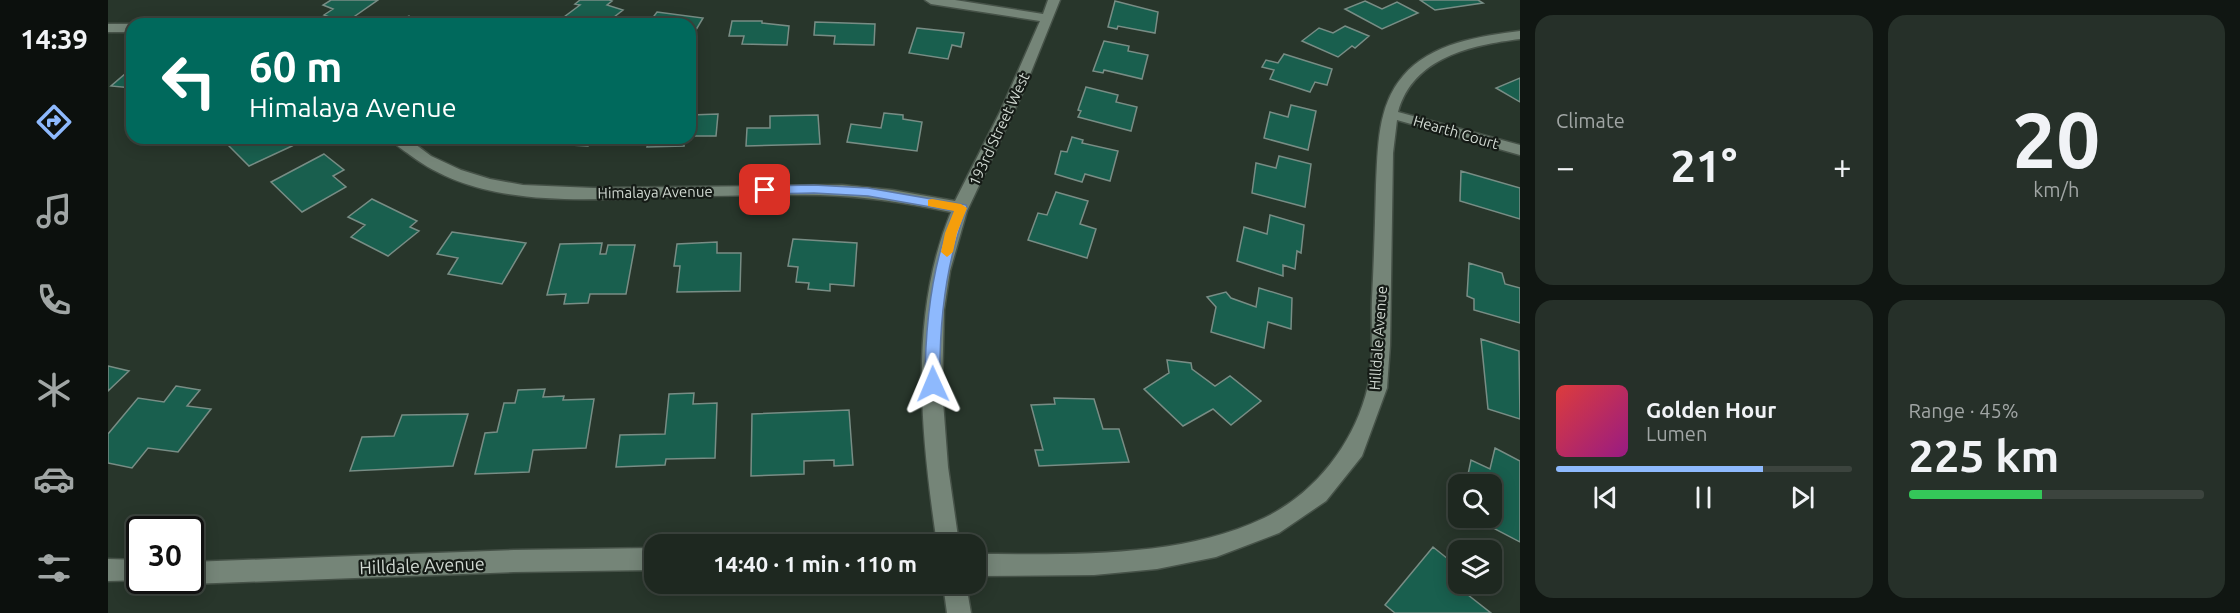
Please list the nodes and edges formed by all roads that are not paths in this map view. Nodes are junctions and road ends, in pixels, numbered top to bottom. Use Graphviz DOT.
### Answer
graph roads {
  1 [pos="931,0"];
  2 [pos="1054,0"];
  3 [pos="1047,18"];
  4 [pos="108,28"];
  5 [pos="126,28"];
  6 [pos="1520,35"];
  7 [pos="1391,114"];
  8 [pos="406,144"];
  9 [pos="1520,150"];
  10 [pos="961,208"];
  11 [pos="947,534"];
  12 [pos="644,559"];
  13 [pos="986,565"];
  14 [pos="108,570"];
  15 [pos="126,571"];
  16 [pos="204,572"];
  17 [pos="956,594"];
  18 [pos="959,613"];
  1 -- 3 [label="street"];
  2 -- 3 [label="street, 193rd Street West"];
  3 -- 10 [label="street, 193rd Street West"];
  4 -- 5 [label="street"];
  6 -- 7 [label="street, Hilldale Avenue"];
  7 -- 9 [label="street, Hearth Court"];
  7 -- 13 [label="street, Hilldale Avenue"];
  8 -- 10 [label="street, Himalaya Avenue"];
  10 -- 11 [label="street, 193rd Street West"];
  12 -- 16 [label="street, Hilldale Avenue"];
  14 -- 15 [label="street"];
  17 -- 18 [label="street"];
}
